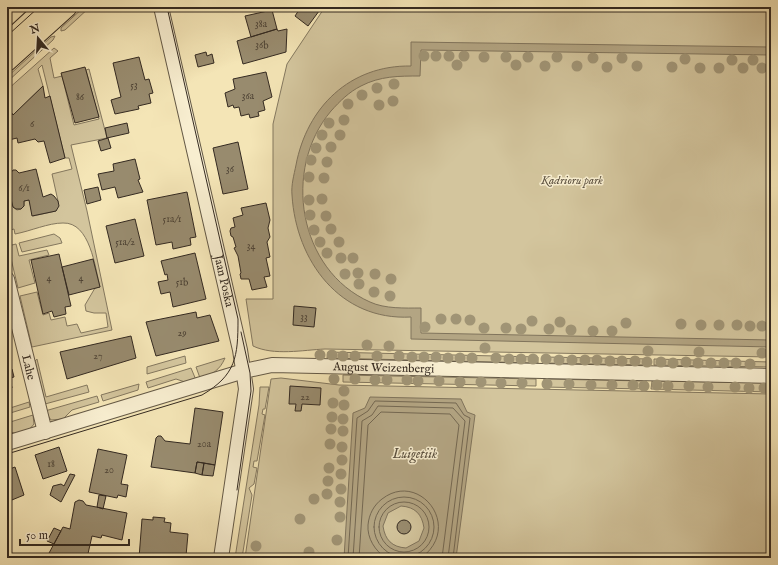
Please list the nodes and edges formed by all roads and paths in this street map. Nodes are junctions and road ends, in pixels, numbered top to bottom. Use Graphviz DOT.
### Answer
graph roads {
  1 [pos="45,7"];
  2 [pos="68,7"];
  3 [pos="161,7"];
  4 [pos="7,42"];
  5 [pos="7,62"];
  6 [pos="7,279"];
  7 [pos="13,331"];
  8 [pos="244,371"];
  9 [pos="771,376"];
  10 [pos="45,432"];
  11 [pos="7,443"];
  12 [pos="221,558"];
  1 -- 4 [label="main road"];
  2 -- 5 [label="main road"];
  3 -- 8 [label="street, Jaan Poska"];
  6 -- 7 [label="street, Lahe"];
  7 -- 10 [label="street, Lahe"];
  8 -- 9 [label="street, August Weizenbergi"];
  8 -- 10 [label="street, August Weizenbergi"];
  8 -- 12 [label="street, Jaan Poska"];
  10 -- 11 [label="street, August Weizenbergi"];
}
